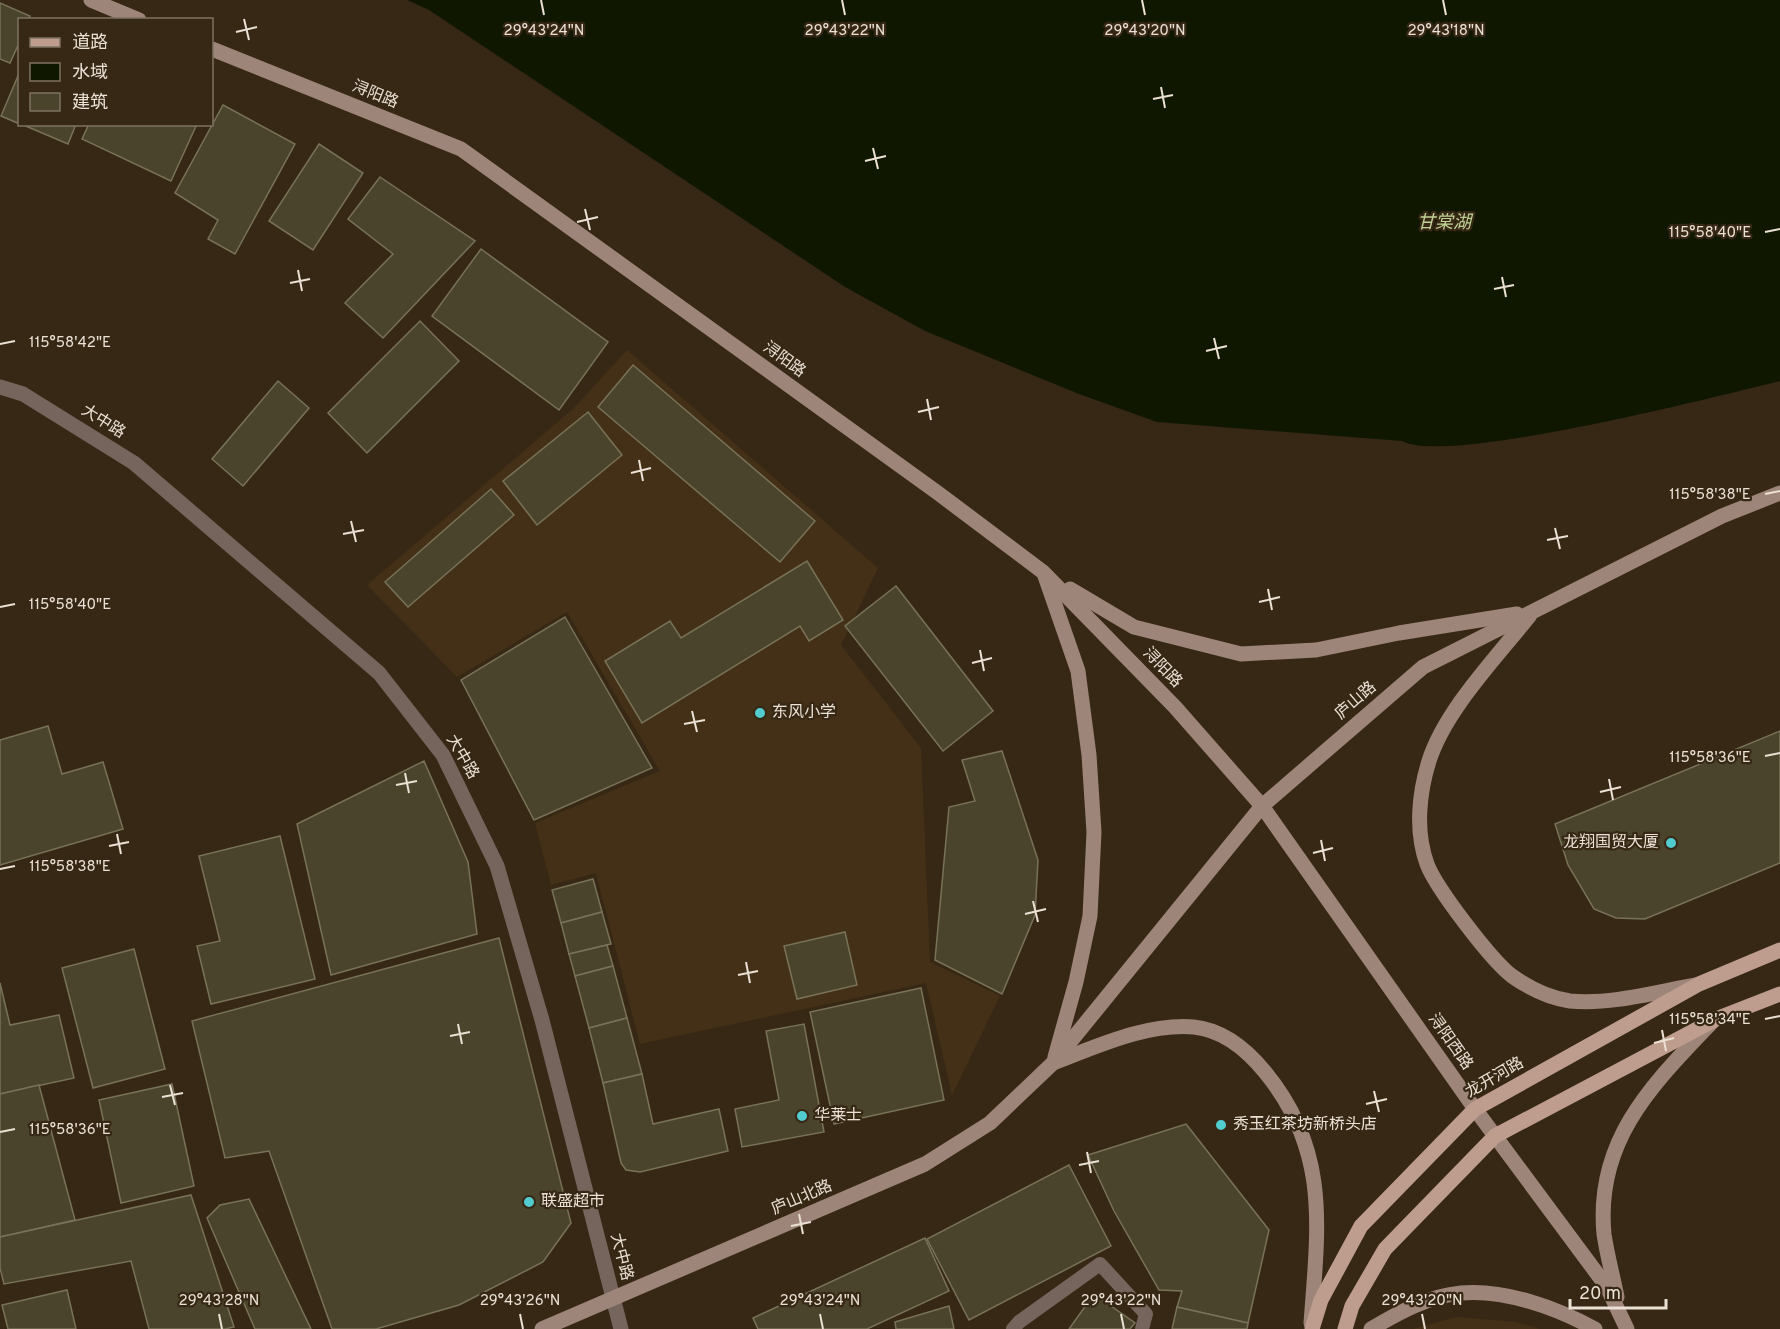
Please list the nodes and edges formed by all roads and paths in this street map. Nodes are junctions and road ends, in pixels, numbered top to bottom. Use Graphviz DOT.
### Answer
graph roads {
  1 [pos="91,0"];
  2 [pos="134,18"];
  3 [pos="213,49"];
  4 [pos="0,387"];
  5 [pos="1780,493"];
  6 [pos="1043,572"];
  7 [pos="1532,612"];
  8 [pos="1262,806"];
  9 [pos="1780,950"];
  10 [pos="1699,984"];
  11 [pos="1780,994"];
  12 [pos="1716,1019"];
  13 [pos="1053,1063"];
  14 [pos="1475,1109"];
  15 [pos="1495,1136"];
  16 [pos="613,1299"];
  17 [pos="1620,1315"];
  18 [pos="542,1329"];
  19 [pos="621,1329"];
  20 [pos="1013,1329"];
  21 [pos="1142,1329"];
  22 [pos="1311,1329"];
  23 [pos="1345,1329"];
  24 [pos="1371,1329"];
  25 [pos="1595,1329"];
  26 [pos="1627,1329"];
  1 -- 2 [label="main road"];
  3 -- 6 [label="main road, 浔阳路"];
  4 -- 16 [label="street, 大中路"];
  5 -- 7 [label="main road, 庐山路"];
  6 -- 7 [label="main road"];
  6 -- 8 [label="main road, 浔阳路"];
  6 -- 13 [label="main road"];
  7 -- 8 [label="main road, 庐山路"];
  7 -- 10 [label="main road"];
  8 -- 13 [label="main road, 庐山路"];
  8 -- 14 [label="main road, 浔阳西路"];
  9 -- 10 [label="main road, 龙开河路"];
  10 -- 14 [label="main road, 龙开河路"];
  11 -- 12 [label="main road"];
  12 -- 15 [label="main road"];
  12 -- 17 [label="main road"];
  13 -- 16 [label="main road, 庐山北路"];
  13 -- 22 [label="main road"];
  14 -- 15 [label="main road, 浔阳西路"];
  14 -- 22 [label="main road, 龙开河路"];
  15 -- 17 [label="main road, 浔阳西路"];
  15 -- 23 [label="main road"];
  16 -- 18 [label="main road, 庐山北路"];
  16 -- 19 [label="street, 大中路"];
  17 -- 26 [label="main road, 浔阳西路"];
  20 -- 21 [label="lane"];
  24 -- 25 [label="main road"];
}
